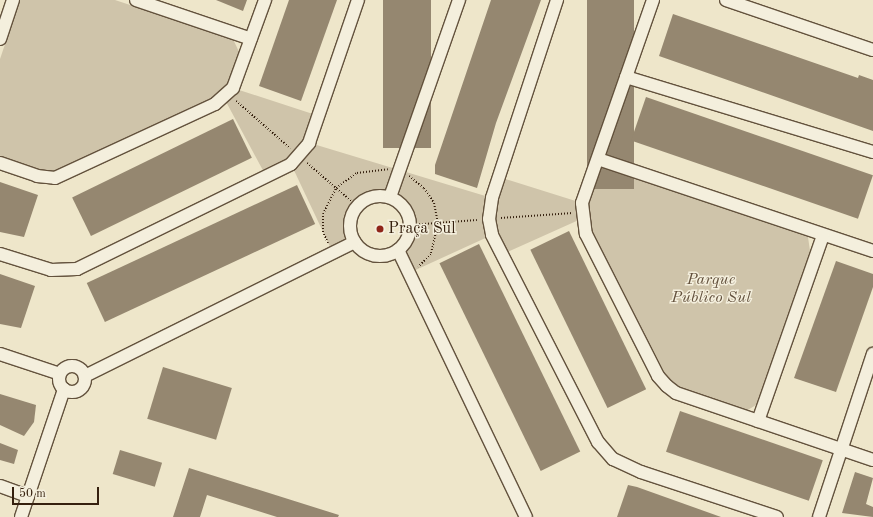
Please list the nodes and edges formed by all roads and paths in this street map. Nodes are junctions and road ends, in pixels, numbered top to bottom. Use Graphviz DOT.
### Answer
graph roads {
  1 [pos="13,0"];
  2 [pos="136,0"];
  3 [pos="265,0"];
  4 [pos="358,0"];
  5 [pos="459,0"];
  6 [pos="557,0"];
  7 [pos="653,0"];
  8 [pos="726,0"];
  9 [pos="0,39"];
  10 [pos="252,39"];
  11 [pos="873,50"];
  12 [pos="626,77"];
  13 [pos="873,152"];
  14 [pos="598,159"];
  15 [pos="0,163"];
  16 [pos="390,197"];
  17 [pos="823,235"];
  18 [pos="355,242"];
  19 [pos="398,250"];
  20 [pos="873,251"];
  21 [pos="0,254"];
  22 [pos="0,354"];
  23 [pos="873,354"];
  24 [pos="60,374"];
  25 [pos="85,376"];
  26 [pos="64,389"];
  27 [pos="758,421"];
  28 [pos="840,448"];
  29 [pos="873,460"];
  30 [pos="0,486"];
  31 [pos="28,496"];
  32 [pos="21,517"];
  33 [pos="526,517"];
  34 [pos="777,517"];
  35 [pos="819,517"];
  1 -- 9 [label="street"];
  2 -- 10 [label="street"];
  3 -- 10 [label="street"];
  4 -- 21 [label="street"];
  5 -- 16 [label="street"];
  6 -- 34 [label="street"];
  7 -- 12 [label="street"];
  8 -- 11 [label="street"];
  10 -- 15 [label="street"];
  12 -- 13 [label="street"];
  12 -- 14 [label="street"];
  14 -- 17 [label="street"];
  14 -- 27 [label="street"];
  16 -- 18 [label="street"];
  16 -- 19 [label="street"];
  17 -- 20 [label="street"];
  17 -- 27 [label="street"];
  18 -- 19 [label="street"];
  18 -- 25 [label="street"];
  19 -- 33 [label="street"];
  22 -- 24 [label="street"];
  23 -- 28 [label="street"];
  24 -- 25 [label="street"];
  24 -- 26 [label="street"];
  25 -- 26 [label="street"];
  26 -- 31 [label="street"];
  27 -- 28 [label="street"];
  28 -- 29 [label="street"];
  28 -- 35 [label="street"];
  30 -- 31 [label="street"];
  31 -- 32 [label="street"];
}
